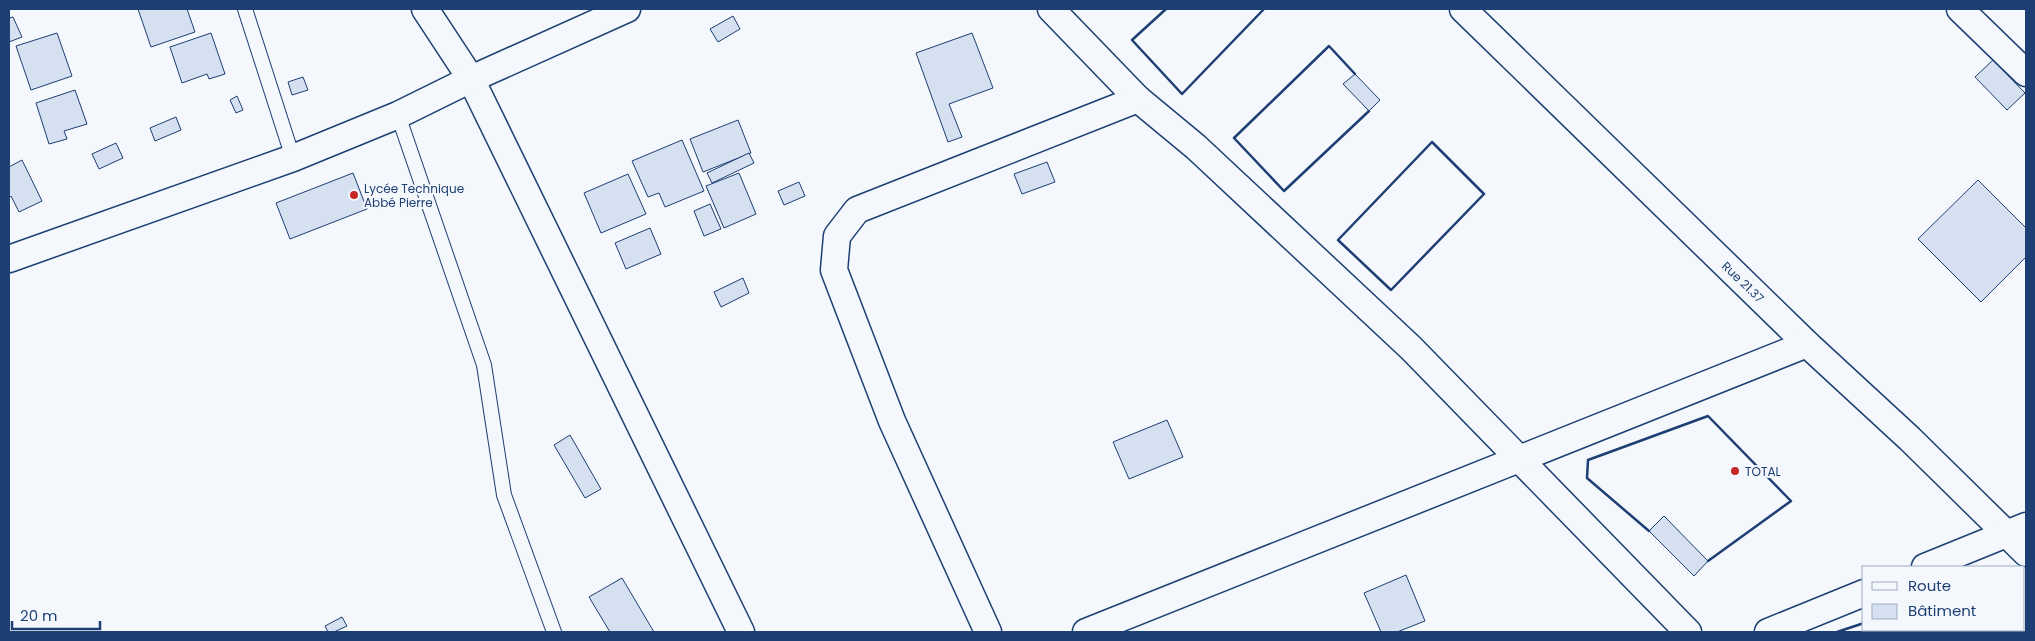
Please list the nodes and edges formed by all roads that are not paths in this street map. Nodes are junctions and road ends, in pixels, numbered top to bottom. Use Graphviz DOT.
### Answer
graph roads {
  1 [pos="245,9"];
  2 [pos="425,9"];
  3 [pos="627,9"];
  4 [pos="1051,9"];
  5 [pos="1463,9"];
  6 [pos="1960,9"];
  7 [pos="2026,74"];
  8 [pos="471,79"];
  9 [pos="1138,99"];
  10 [pos="398,115"];
  11 [pos="293,158"];
  12 [pos="9,259"];
  13 [pos="1807,344"];
  14 [pos="1519,459"];
  15 [pos="2017,530"];
  16 [pos="2026,553"];
  17 [pos="1927,566"];
  18 [pos="1862,594"];
  19 [pos="554,632"];
  20 [pos="741,632"];
  21 [pos="988,632"];
  22 [pos="1086,632"];
  23 [pos="1688,632"];
  24 [pos="1768,632"];
  1 -- 11 [label="lane"];
  2 -- 8 [label="street"];
  3 -- 8 [label="street"];
  4 -- 9 [label="street"];
  5 -- 13 [label="street, Rue 21.37"];
  6 -- 7 [label="street"];
  8 -- 10 [label="street"];
  8 -- 20 [label="street"];
  9 -- 14 [label="street"];
  9 -- 21 [label="street"];
  10 -- 11 [label="street"];
  10 -- 19 [label="lane"];
  11 -- 12 [label="street"];
  13 -- 14 [label="street"];
  13 -- 15 [label="street, Rue 21.37"];
  14 -- 22 [label="street"];
  14 -- 23 [label="street"];
  15 -- 16 [label="street, Rue 21.37"];
  15 -- 17 [label="street"];
  18 -- 24 [label="street"];
}
